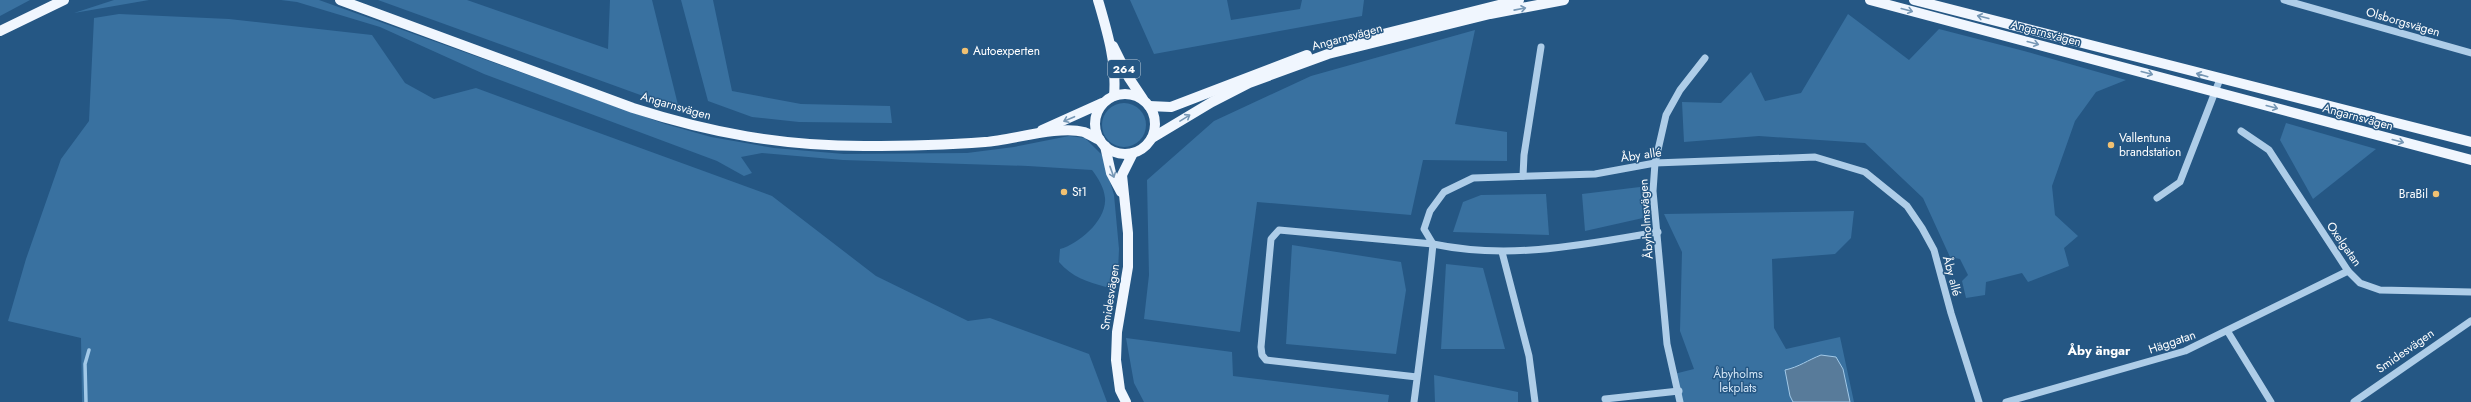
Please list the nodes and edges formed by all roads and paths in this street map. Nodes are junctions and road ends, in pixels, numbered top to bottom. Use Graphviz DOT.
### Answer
graph roads {
  1 [pos="64,0"];
  2 [pos="340,0"];
  3 [pos="1098,0"];
  4 [pos="1519,0"];
  5 [pos="1564,0"];
  6 [pos="1870,0"];
  7 [pos="1914,0"];
  8 [pos="2284,0"];
  9 [pos="0,31"];
  10 [pos="1108,36"];
  11 [pos="1541,47"];
  12 [pos="2471,53"];
  13 [pos="1705,58"];
  14 [pos="2220,80"];
  15 [pos="2215,92"];
  16 [pos="1114,96"];
  17 [pos="1104,102"];
  18 [pos="1146,103"];
  19 [pos="2241,131"];
  20 [pos="1022,136"];
  21 [pos="1152,138"];
  22 [pos="2471,142"];
  23 [pos="1102,143"];
  24 [pos="1133,153"];
  25 [pos="2471,160"];
  26 [pos="1654,163"];
  27 [pos="1523,176"];
  28 [pos="1123,196"];
  29 [pos="2157,198"];
  30 [pos="1658,232"];
  31 [pos="1434,244"];
  32 [pos="1502,252"];
  33 [pos="2348,271"];
  34 [pos="2471,292"];
  35 [pos="2471,321"];
  36 [pos="2228,332"];
  37 [pos="1417,377"];
  38 [pos="1679,391"];
  39 [pos="1605,399"];
  40 [pos="1126,402"];
  41 [pos="1414,402"];
  42 [pos="1535,402"];
  43 [pos="1680,402"];
  44 [pos="1979,402"];
  45 [pos="2006,402"];
  46 [pos="2271,402"];
  47 [pos="2354,402"];
  1 -- 9 [label="main road"];
  2 -- 20 [label="main road, Angarnsvägen"];
  3 -- 10 [label="main road, 264"];
  4 -- 18 [label="main road, Angarnsvägen"];
  21 -- 5 [label="main road, Angarnsvägen, one-way"];
  6 -- 15 [label="main road, Angarnsvägen, one-way"];
  14 -- 7 [label="main road, Angarnsvägen, one-way"];
  8 -- 12 [label="street, Olsborgsvägen"];
  10 -- 16 [label="main road, 264"];
  10 -- 18 [label="main road, 264"];
  11 -- 27 [label="street"];
  13 -- 26 [label="street, Åbyholmsvägen"];
  14 -- 15 [label="street"];
  14 -- 22 [label="main road, Angarnsvägen"];
  15 -- 25 [label="main road, Angarnsvägen, one-way"];
  15 -- 29 [label="street"];
  16 -- 17 [label="main road"];
  16 -- 18 [label="main road"];
  17 -- 20 [label="main road, Angarnsvägen, one-way"];
  17 -- 23 [label="main road"];
  18 -- 21 [label="main road"];
  19 -- 33 [label="street, Oxelgatan"];
  20 -- 23 [label="main road, Angarnsvägen"];
  21 -- 24 [label="main road"];
  23 -- 24 [label="main road"];
  23 -- 28 [label="main road, Smidesvägen, one-way"];
  24 -- 28 [label="main road, Smidesvägen"];
  26 -- 27 [label="street, Åby allé"];
  26 -- 30 [label="street, Åbyholmsvägen"];
  26 -- 44 [label="street, Åby allé"];
  27 -- 31 [label="street, Åby allé"];
  28 -- 40 [label="main road, Smidesvägen"];
  30 -- 32 [label="street"];
  30 -- 38 [label="street, Åbyholmsvägen"];
  31 -- 32 [label="street"];
  31 -- 37 [label="street"];
  31 -- 37 [label="street"];
  32 -- 42 [label="street"];
  33 -- 34 [label="street, Oxelgatan"];
  33 -- 36 [label="street, Häggatan"];
  35 -- 47 [label="street, Smidesvägen"];
  36 -- 45 [label="street, Häggatan"];
  36 -- 46 [label="street"];
  37 -- 41 [label="street"];
  38 -- 39 [label="street"];
  38 -- 43 [label="street, Åbyholmsvägen"];
}
